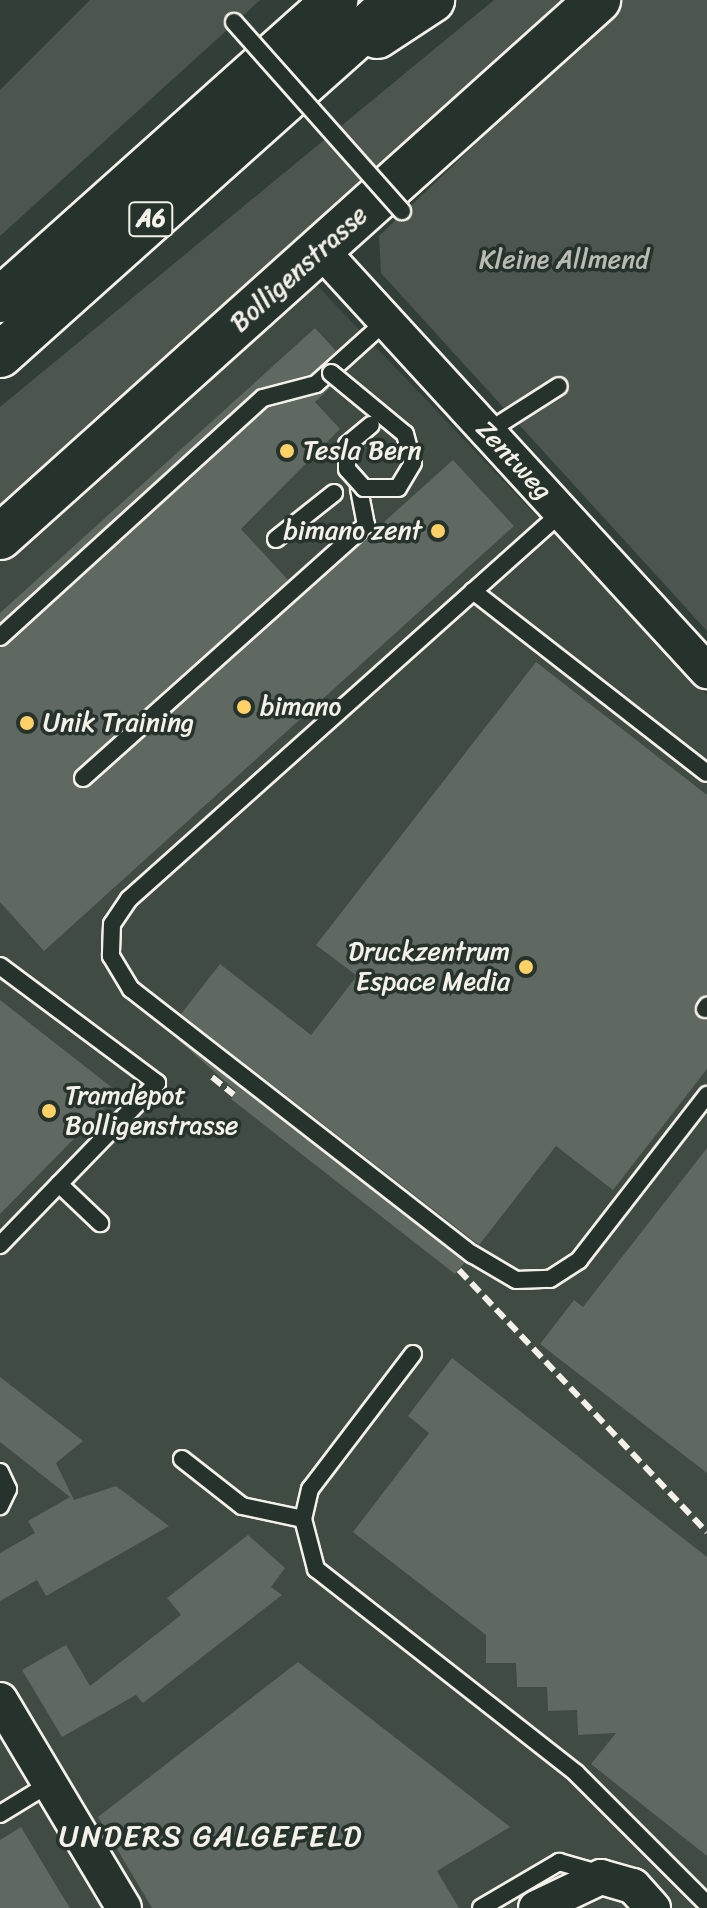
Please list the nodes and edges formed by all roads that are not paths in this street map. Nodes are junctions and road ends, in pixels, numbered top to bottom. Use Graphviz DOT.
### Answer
graph roads {
  1 [pos="297,0"];
  2 [pos="336,0"];
  3 [pos="397,0"];
  4 [pos="432,0"];
  5 [pos="598,0"];
  6 [pos="234,22"];
  7 [pos="304,83"];
  8 [pos="183,136"];
  9 [pos="402,211"];
  10 [pos="320,249"];
  11 [pos="0,300"];
  12 [pos="386,321"];
  13 [pos="0,355"];
  14 [pos="331,373"];
  15 [pos="559,386"];
  16 [pos="371,425"];
  17 [pos="487,432"];
  18 [pos="359,488"];
  19 [pos="334,493"];
  20 [pos="562,512"];
  21 [pos="0,537"];
  22 [pos="276,539"];
  23 [pos="473,591"];
  24 [pos="0,637"];
  25 [pos="707,671"];
  26 [pos="707,773"];
  27 [pos="83,778"];
  28 [pos="0,966"];
  29 [pos="707,1095"];
  30 [pos="59,1184"];
  31 [pos="100,1223"];
  32 [pos="0,1245"];
  33 [pos="413,1354"];
  34 [pos="182,1459"];
  35 [pos="0,1472"];
  36 [pos="0,1506"];
  37 [pos="303,1519"];
  38 [pos="0,1700"];
  39 [pos="49,1784"];
  40 [pos="0,1814"];
  41 [pos="618,1879"];
  42 [pos="707,1904"];
  43 [pos="124,1908"];
  44 [pos="481,1908"];
  45 [pos="536,1908"];
  46 [pos="653,1908"];
  1 -- 8 [label="main road"];
  2 -- 8 [label="main road, A6"];
  3 -- 7 [label="main road, A6"];
  4 -- 7 [label="main road"];
  5 -- 10 [label="main road, Bolligenstrasse"];
  6 -- 9 [label="lane, bridge"];
  7 -- 13 [label="main road, A6"];
  8 -- 11 [label="main road, A6"];
  10 -- 12 [label="street, Zentweg"];
  10 -- 21 [label="main road, Bolligenstrasse"];
  12 -- 14 [label="lane"];
  12 -- 17 [label="street, Zentweg"];
  14 -- 16 [label="lane, bridge"];
  14 -- 24 [label="lane"];
  15 -- 17 [label="lane"];
  17 -- 20 [label="street, Zentweg"];
  18 -- 27 [label="lane"];
  19 -- 22 [label="lane"];
  20 -- 23 [label="lane"];
  20 -- 25 [label="street, Zentweg"];
  23 -- 26 [label="lane"];
  23 -- 29 [label="lane"];
  28 -- 30 [label="lane"];
  30 -- 31 [label="lane"];
  30 -- 32 [label="lane"];
  33 -- 37 [label="lane"];
  34 -- 37 [label="lane"];
  35 -- 36 [label="lane"];
  37 -- 42 [label="lane"];
  38 -- 39 [label="street"];
  39 -- 40 [label="lane"];
  39 -- 43 [label="street"];
  41 -- 44 [label="lane"];
  41 -- 45 [label="street"];
  41 -- 46 [label="street"];
}
